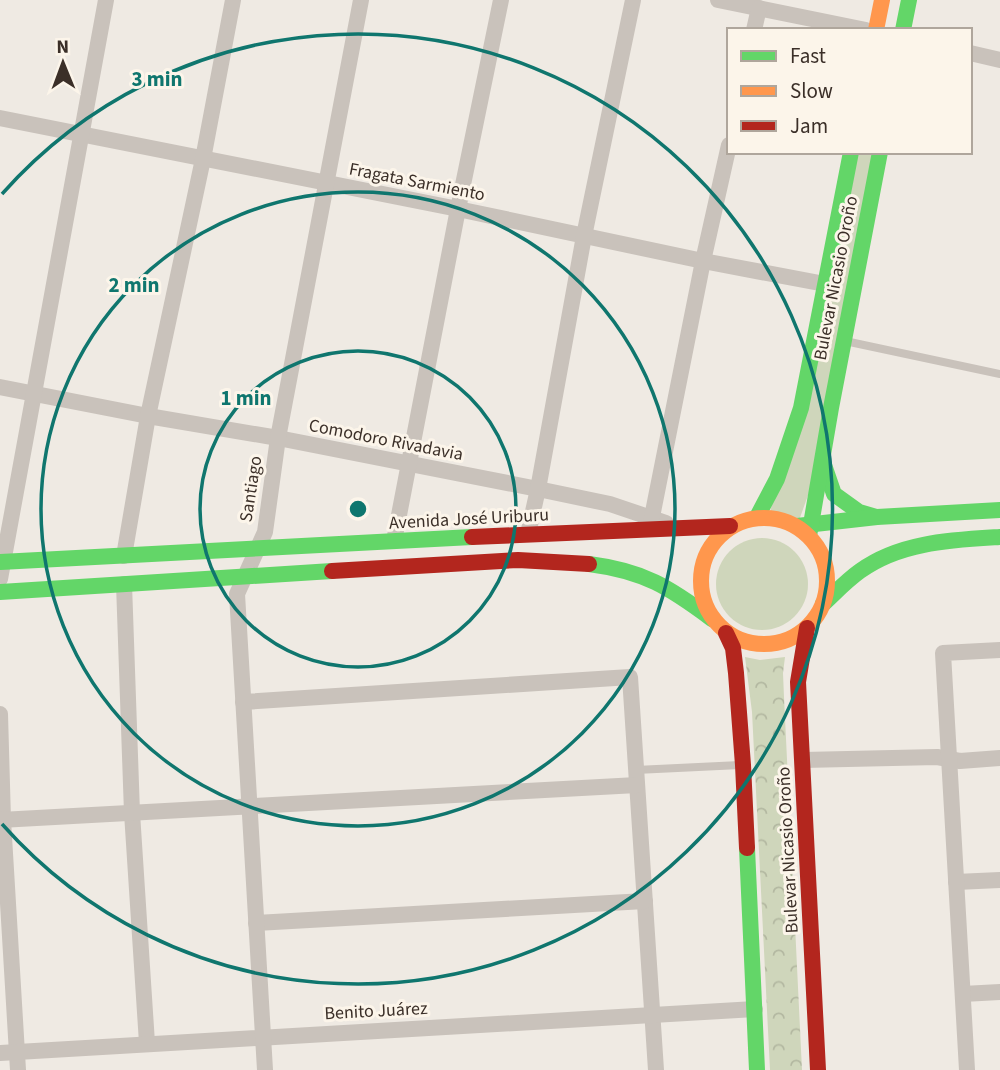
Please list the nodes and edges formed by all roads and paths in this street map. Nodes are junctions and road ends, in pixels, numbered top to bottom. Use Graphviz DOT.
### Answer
graph roads {
  1 [pos="106,0"];
  2 [pos="233,0"];
  3 [pos="361,0"];
  4 [pos="501,0"];
  5 [pos="633,0"];
  6 [pos="718,0"];
  7 [pos="882,0"];
  8 [pos="909,0"];
  9 [pos="759,8"];
  10 [pos="754,28"];
  11 [pos="856,28"];
  12 [pos="876,28"];
  13 [pos="903,28"];
  14 [pos="972,53"];
  15 [pos="1000,60"];
  16 [pos="0,118"];
  17 [pos="81,135"];
  18 [pos="727,154"];
  19 [pos="851,154"];
  20 [pos="880,154"];
  21 [pos="202,159"];
  22 [pos="327,183"];
  23 [pos="458,209"];
  24 [pos="584,236"];
  25 [pos="703,261"];
  26 [pos="825,284"];
  27 [pos="844,341"];
  28 [pos="1000,374"];
  29 [pos="0,387"];
  30 [pos="33,394"];
  31 [pos="148,416"];
  32 [pos="278,438"];
  33 [pos="821,458"];
  34 [pos="408,465"];
  35 [pos="538,489"];
  36 [pos="1000,510"];
  37 [pos="757,517"];
  38 [pos="877,517"];
  39 [pos="650,524"];
  40 [pos="730,526"];
  41 [pos="806,529"];
  42 [pos="528,534"];
  43 [pos="1000,537"];
  44 [pos="394,541"];
  45 [pos="257,549"];
  46 [pos="124,556"];
  47 [pos="2,562"];
  48 [pos="245,577"];
  49 [pos="0,579"];
  50 [pos="124,584"];
  51 [pos="0,592"];
  52 [pos="824,604"];
  53 [pos="712,618"];
  54 [pos="807,628"];
  55 [pos="726,633"];
  56 [pos="1000,649"];
  57 [pos="243,702"];
  58 [pos="0,714"];
  59 [pos="1000,758"];
  60 [pos="949,759"];
  61 [pos="803,761"];
  62 [pos="743,765"];
  63 [pos="637,778"];
  64 [pos="249,807"];
  65 [pos="132,813"];
  66 [pos="2,820"];
  67 [pos="1000,880"];
  68 [pos="956,883"];
  69 [pos="645,901"];
  70 [pos="256,923"];
  71 [pos="1000,992"];
  72 [pos="963,994"];
  73 [pos="755,1009"];
  74 [pos="652,1015"];
  75 [pos="263,1037"];
  76 [pos="147,1043"];
  77 [pos="17,1052"];
  78 [pos="0,1053"];
  79 [pos="18,1070"];
  80 [pos="265,1070"];
  81 [pos="656,1070"];
  82 [pos="757,1070"];
  83 [pos="818,1070"];
  84 [pos="967,1070"];
  1 -- 17 [label="street"];
  2 -- 21 [label="street"];
  3 -- 22 [label="street, Santiago"];
  4 -- 23 [label="street"];
  5 -- 24 [label="street"];
  6 -- 9 [label="street"];
  7 -- 12 [label="main road"];
  8 -- 13 [label="main road"];
  9 -- 10 [label="street"];
  9 -- 11 [label="street"];
  14 -- 15 [label="street"];
  16 -- 17 [label="street, Fragata Sarmiento"];
  17 -- 21 [label="street, Fragata Sarmiento"];
  17 -- 30 [label="street"];
  18 -- 25 [label="street"];
  19 -- 26 [label="main road, Bulevar Nicasio Oroño"];
  20 -- 27 [label="main road, Bulevar Nicasio Oroño"];
  21 -- 22 [label="street, Fragata Sarmiento"];
  21 -- 31 [label="street"];
  22 -- 23 [label="street, Fragata Sarmiento"];
  22 -- 32 [label="street, Santiago"];
  23 -- 24 [label="street, Fragata Sarmiento"];
  23 -- 34 [label="street"];
  24 -- 25 [label="street, Fragata Sarmiento"];
  24 -- 35 [label="street"];
  25 -- 26 [label="street, Fragata Sarmiento"];
  25 -- 39 [label="street"];
  26 -- 37 [label="main road, Bulevar Nicasio Oroño"];
  27 -- 28 [label="lane"];
  27 -- 33 [label="main road, Bulevar Nicasio Oroño"];
  29 -- 30 [label="street, Comodoro Rivadavia"];
  30 -- 31 [label="street, Comodoro Rivadavia"];
  30 -- 47 [label="street"];
  31 -- 32 [label="street, Comodoro Rivadavia"];
  31 -- 46 [label="street"];
  32 -- 34 [label="street, Comodoro Rivadavia"];
  32 -- 45 [label="street, Santiago"];
  33 -- 38 [label="main road"];
  33 -- 41 [label="main road, Bulevar Nicasio Oroño"];
  34 -- 35 [label="street, Comodoro Rivadavia"];
  34 -- 44 [label="street"];
  35 -- 39 [label="street, Comodoro Rivadavia"];
  35 -- 42 [label="street"];
  36 -- 38 [label="main road"];
  37 -- 40 [label="main road"];
  37 -- 41 [label="main road"];
  38 -- 41 [label="main road"];
  39 -- 40 [label="main road, Avenida José Uriburu"];
  39 -- 42 [label="main road, Avenida José Uriburu"];
  40 -- 53 [label="main road"];
  41 -- 52 [label="main road"];
  42 -- 44 [label="main road, Avenida José Uriburu"];
  43 -- 52 [label="main road"];
  44 -- 45 [label="main road, Avenida José Uriburu"];
  45 -- 46 [label="main road, Avenida José Uriburu"];
  45 -- 48 [label="street, Santiago"];
  46 -- 47 [label="main road, Avenida José Uriburu"];
  47 -- 49 [label="street"];
  48 -- 50 [label="main road"];
  48 -- 53 [label="main road"];
  48 -- 57 [label="street, Santiago"];
  50 -- 51 [label="main road"];
  50 -- 65 [label="street"];
  52 -- 54 [label="main road"];
  53 -- 55 [label="main road"];
  54 -- 55 [label="main road"];
  54 -- 61 [label="main road, Bulevar Nicasio Oroño"];
  55 -- 62 [label="main road"];
  56 -- 60 [label="street"];
  57 -- 63 [label="street"];
  57 -- 64 [label="street, Santiago"];
  58 -- 66 [label="street"];
  59 -- 60 [label="street"];
  60 -- 61 [label="street"];
  60 -- 68 [label="street"];
  61 -- 83 [label="main road, Bulevar Nicasio Oroño"];
  62 -- 63 [label="lane"];
  62 -- 73 [label="main road"];
  63 -- 64 [label="street"];
  63 -- 69 [label="street"];
  64 -- 65 [label="street"];
  64 -- 70 [label="street, Santiago"];
  65 -- 66 [label="street"];
  65 -- 76 [label="street"];
  66 -- 77 [label="street"];
  67 -- 68 [label="street"];
  68 -- 72 [label="street"];
  69 -- 70 [label="street"];
  69 -- 74 [label="street"];
  70 -- 75 [label="street, Santiago"];
  71 -- 72 [label="street"];
  72 -- 84 [label="street"];
  73 -- 74 [label="street, Benito Juárez"];
  73 -- 82 [label="main road"];
  74 -- 75 [label="street, Benito Juárez"];
  74 -- 81 [label="street"];
  75 -- 76 [label="street, Benito Juárez"];
  75 -- 80 [label="street, Santiago"];
  76 -- 77 [label="street, Benito Juárez"];
  77 -- 78 [label="street, Benito Juárez"];
  77 -- 79 [label="street"];
}
